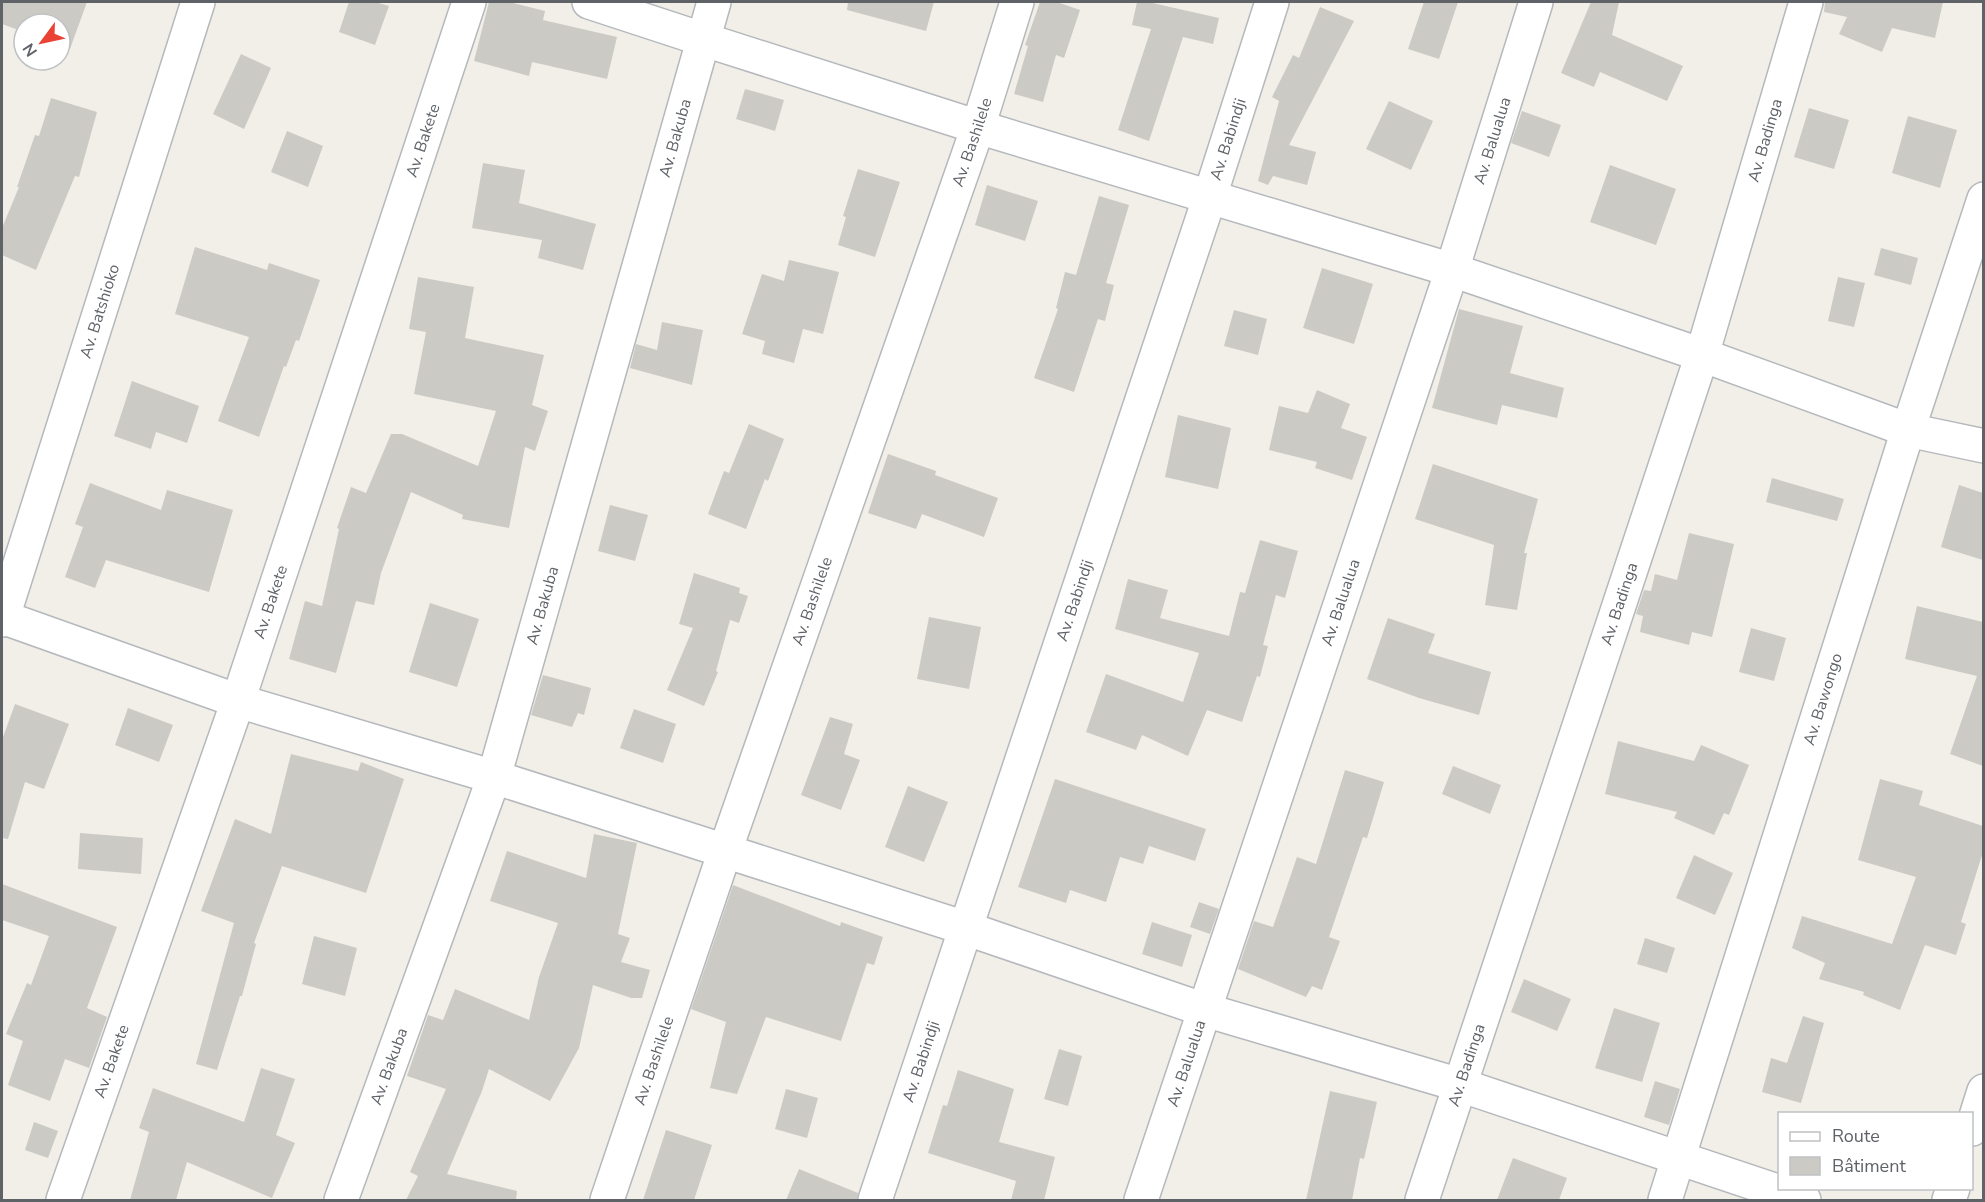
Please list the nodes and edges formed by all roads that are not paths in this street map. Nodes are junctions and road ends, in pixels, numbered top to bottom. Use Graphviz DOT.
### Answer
graph roads {
  1 [pos="198,2"];
  2 [pos="470,2"];
  3 [pos="589,2"];
  4 [pos="714,2"];
  5 [pos="1017,2"];
  6 [pos="1272,2"];
  7 [pos="1536,2"];
  8 [pos="1806,2"];
  9 [pos="702,39"];
  10 [pos="978,127"];
  11 [pos="1210,196"];
  12 [pos="1983,199"];
  13 [pos="1452,270"];
  14 [pos="1702,355"];
  15 [pos="1908,430"];
  16 [pos="1983,446"];
  17 [pos="2,618"];
  18 [pos="238,701"];
  19 [pos="494,777"];
  20 [pos="725,851"];
  21 [pos="965,928"];
  22 [pos="1205,1010"];
  23 [pos="1460,1085"];
  24 [pos="1983,1091"];
  25 [pos="1973,1123"];
  26 [pos="1678,1160"];
  27 [pos="63,1200"];
  28 [pos="341,1200"];
  29 [pos="608,1200"];
  30 [pos="875,1200"];
  31 [pos="1141,1200"];
  32 [pos="1422,1200"];
  33 [pos="1665,1200"];
  34 [pos="1804,1200"];
  1 -- 17 [label="street, Av. Batshioko"];
  2 -- 18 [label="street, Av. Bakete"];
  3 -- 9 [label="street"];
  4 -- 9 [label="street, Av. Bakuba"];
  5 -- 10 [label="street, Av. Bashilele"];
  6 -- 11 [label="street, Av. Babindji"];
  7 -- 13 [label="street, Av. Balualua"];
  8 -- 14 [label="street, Av. Badinga"];
  9 -- 10 [label="street"];
  9 -- 19 [label="street, Av. Bakuba"];
  10 -- 11 [label="street"];
  10 -- 20 [label="street, Av. Bashilele"];
  11 -- 13 [label="street"];
  11 -- 21 [label="street, Av. Babindji"];
  12 -- 15 [label="street, Av. Bawongo"];
  13 -- 14 [label="street"];
  13 -- 22 [label="street, Av. Balualua"];
  14 -- 15 [label="street"];
  14 -- 23 [label="street, Av. Badinga"];
  15 -- 16 [label="street"];
  15 -- 26 [label="street, Av. Bawongo"];
  17 -- 18 [label="street"];
  18 -- 19 [label="street"];
  18 -- 27 [label="street, Av. Bakete"];
  19 -- 20 [label="street"];
  19 -- 28 [label="street, Av. Bakuba"];
  20 -- 21 [label="street"];
  20 -- 29 [label="street, Av. Bashilele"];
  21 -- 22 [label="street"];
  21 -- 30 [label="street, Av. Babindji"];
  22 -- 23 [label="street"];
  22 -- 31 [label="street, Av. Balualua"];
  23 -- 26 [label="street"];
  23 -- 32 [label="street, Av. Badinga"];
  24 -- 25 [label="street"];
  26 -- 33 [label="street, Av. Bawongo"];
  26 -- 34 [label="street"];
}
